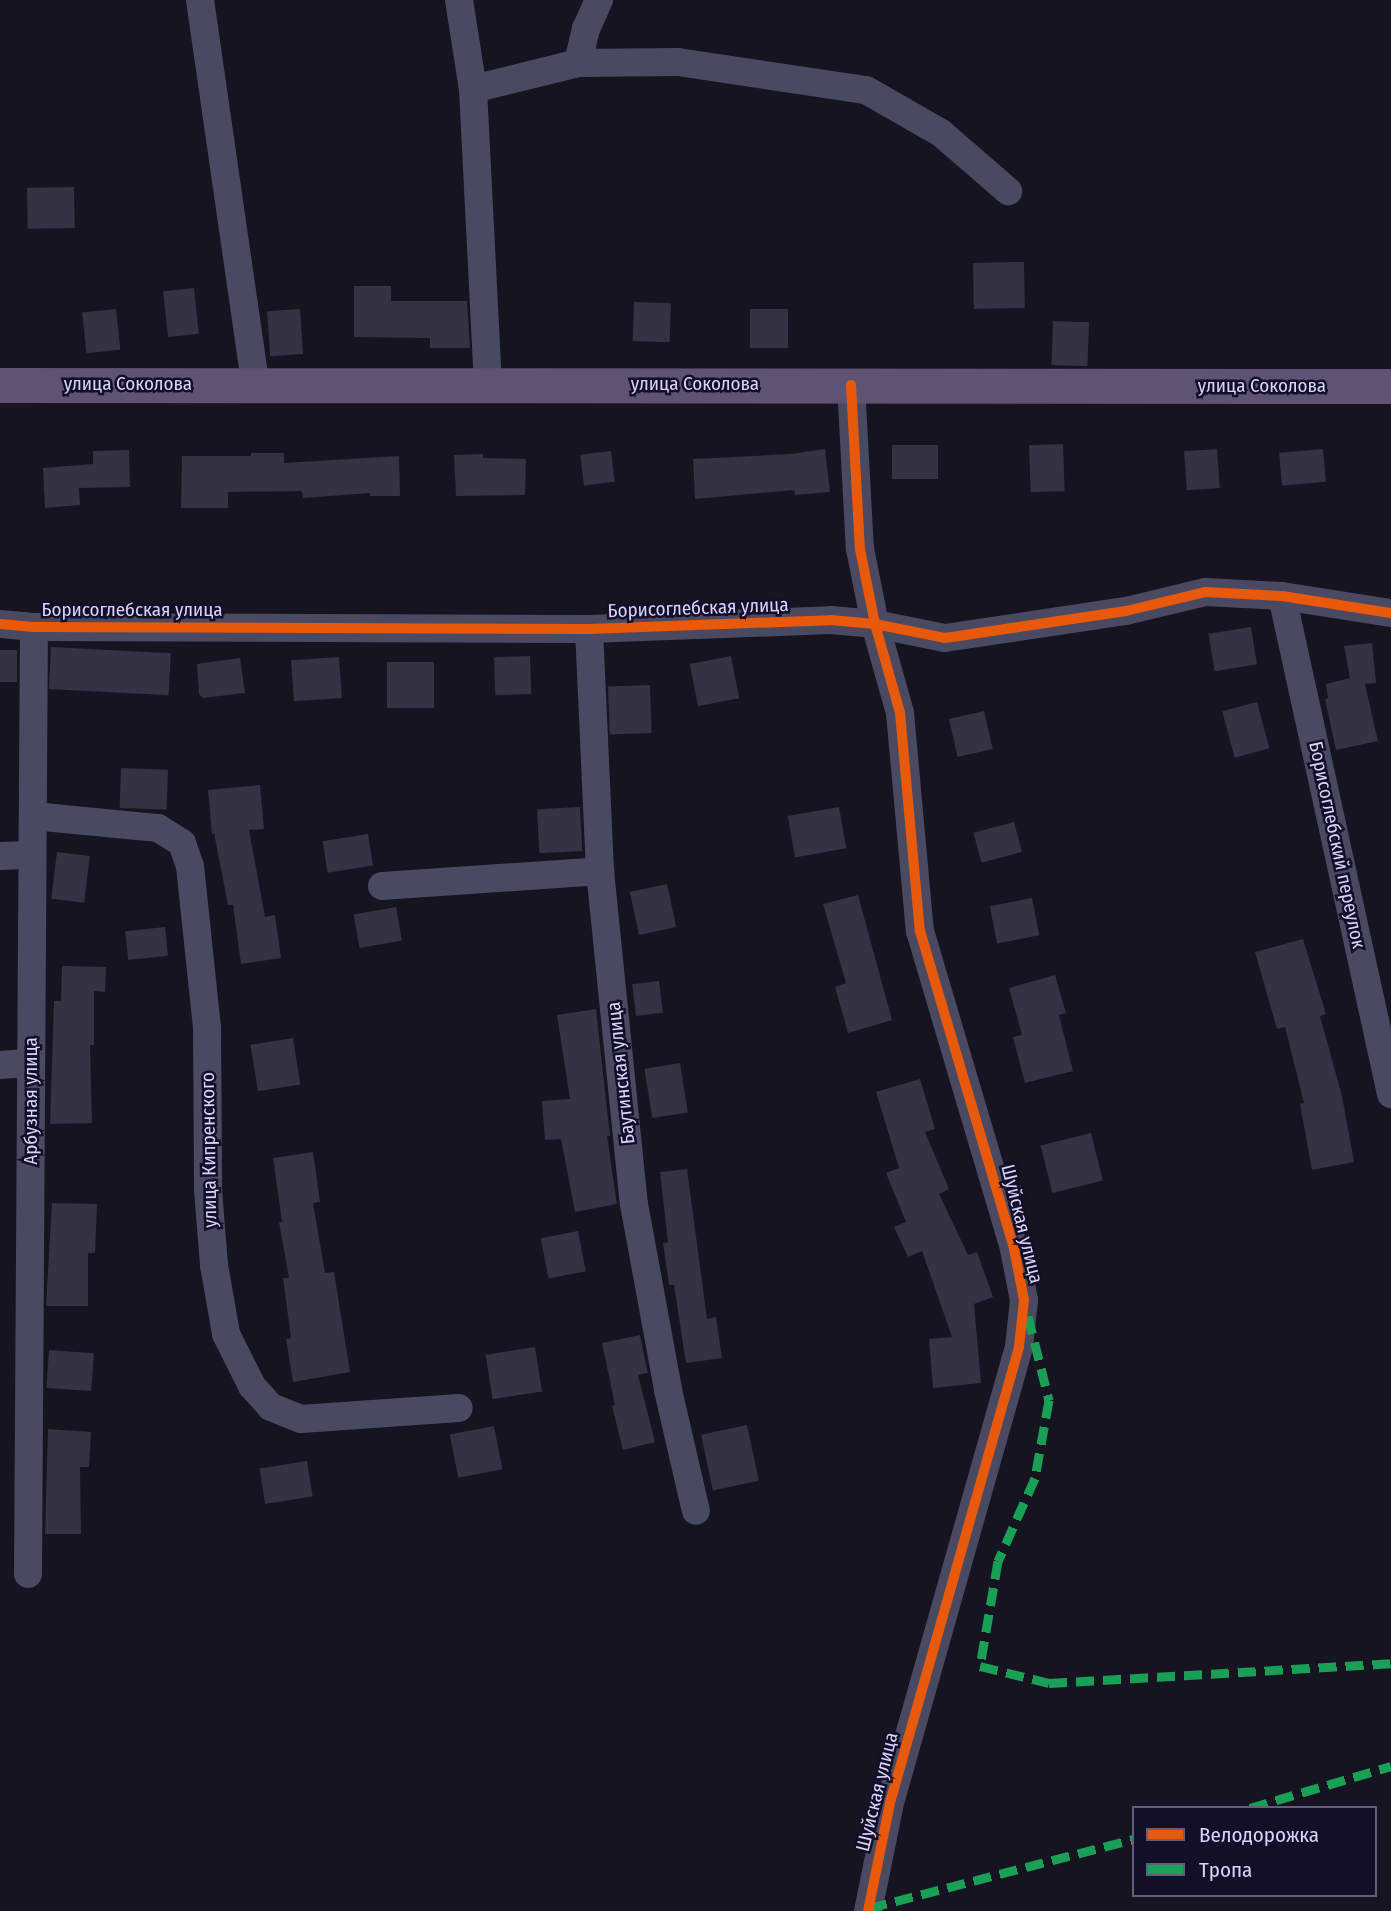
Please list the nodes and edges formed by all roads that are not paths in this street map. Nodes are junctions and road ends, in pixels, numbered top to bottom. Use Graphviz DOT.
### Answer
graph roads {
  1 [pos="200,0"];
  2 [pos="458,0"];
  3 [pos="599,0"];
  4 [pos="579,63"];
  5 [pos="473,89"];
  6 [pos="1008,191"];
  7 [pos="1,378"];
  8 [pos="255,383"];
  9 [pos="488,384"];
  10 [pos="851,385"];
  11 [pos="1391,386"];
  12 [pos="1282,596"];
  13 [pos="1391,613"];
  14 [pos="0,624"];
  15 [pos="875,624"];
  16 [pos="34,627"];
  17 [pos="589,629"];
  18 [pos="33,816"];
  19 [pos="33,855"];
  20 [pos="0,856"];
  21 [pos="600,870"];
  22 [pos="382,887"];
  23 [pos="31,1063"];
  24 [pos="0,1065"];
  25 [pos="1391,1094"];
  26 [pos="459,1408"];
  27 [pos="696,1511"];
  28 [pos="28,1574"];
  29 [pos="861,1910"];
  1 -- 8 [label="street"];
  2 -- 5 [label="street"];
  3 -- 4 [label="street"];
  4 -- 5 [label="street"];
  4 -- 6 [label="street"];
  5 -- 9 [label="street"];
  7 -- 8 [label="main road, улица Соколова"];
  8 -- 9 [label="main road, улица Соколова"];
  9 -- 10 [label="main road, улица Соколова"];
  10 -- 11 [label="main road, улица Соколова"];
  10 -- 15 [label="street, Шуйская улица"];
  12 -- 13 [label="street, Борисоглебская улица"];
  12 -- 15 [label="street, Борисоглебская улица"];
  12 -- 25 [label="street, Борисоглебский переулок"];
  14 -- 16 [label="street, Борисоглебская улица"];
  15 -- 17 [label="street, Борисоглебская улица"];
  15 -- 29 [label="street, Шуйская улица"];
  16 -- 17 [label="street, Борисоглебская улица"];
  16 -- 18 [label="street, Арбузная улица"];
  17 -- 21 [label="street, Баутинская улица"];
  18 -- 19 [label="street, Арбузная улица"];
  18 -- 26 [label="street, улица Кипренского"];
  19 -- 20 [label="street"];
  19 -- 23 [label="street, Арбузная улица"];
  21 -- 22 [label="street"];
  21 -- 27 [label="street, Баутинская улица"];
  23 -- 24 [label="street"];
  23 -- 28 [label="street, Арбузная улица"];
}
